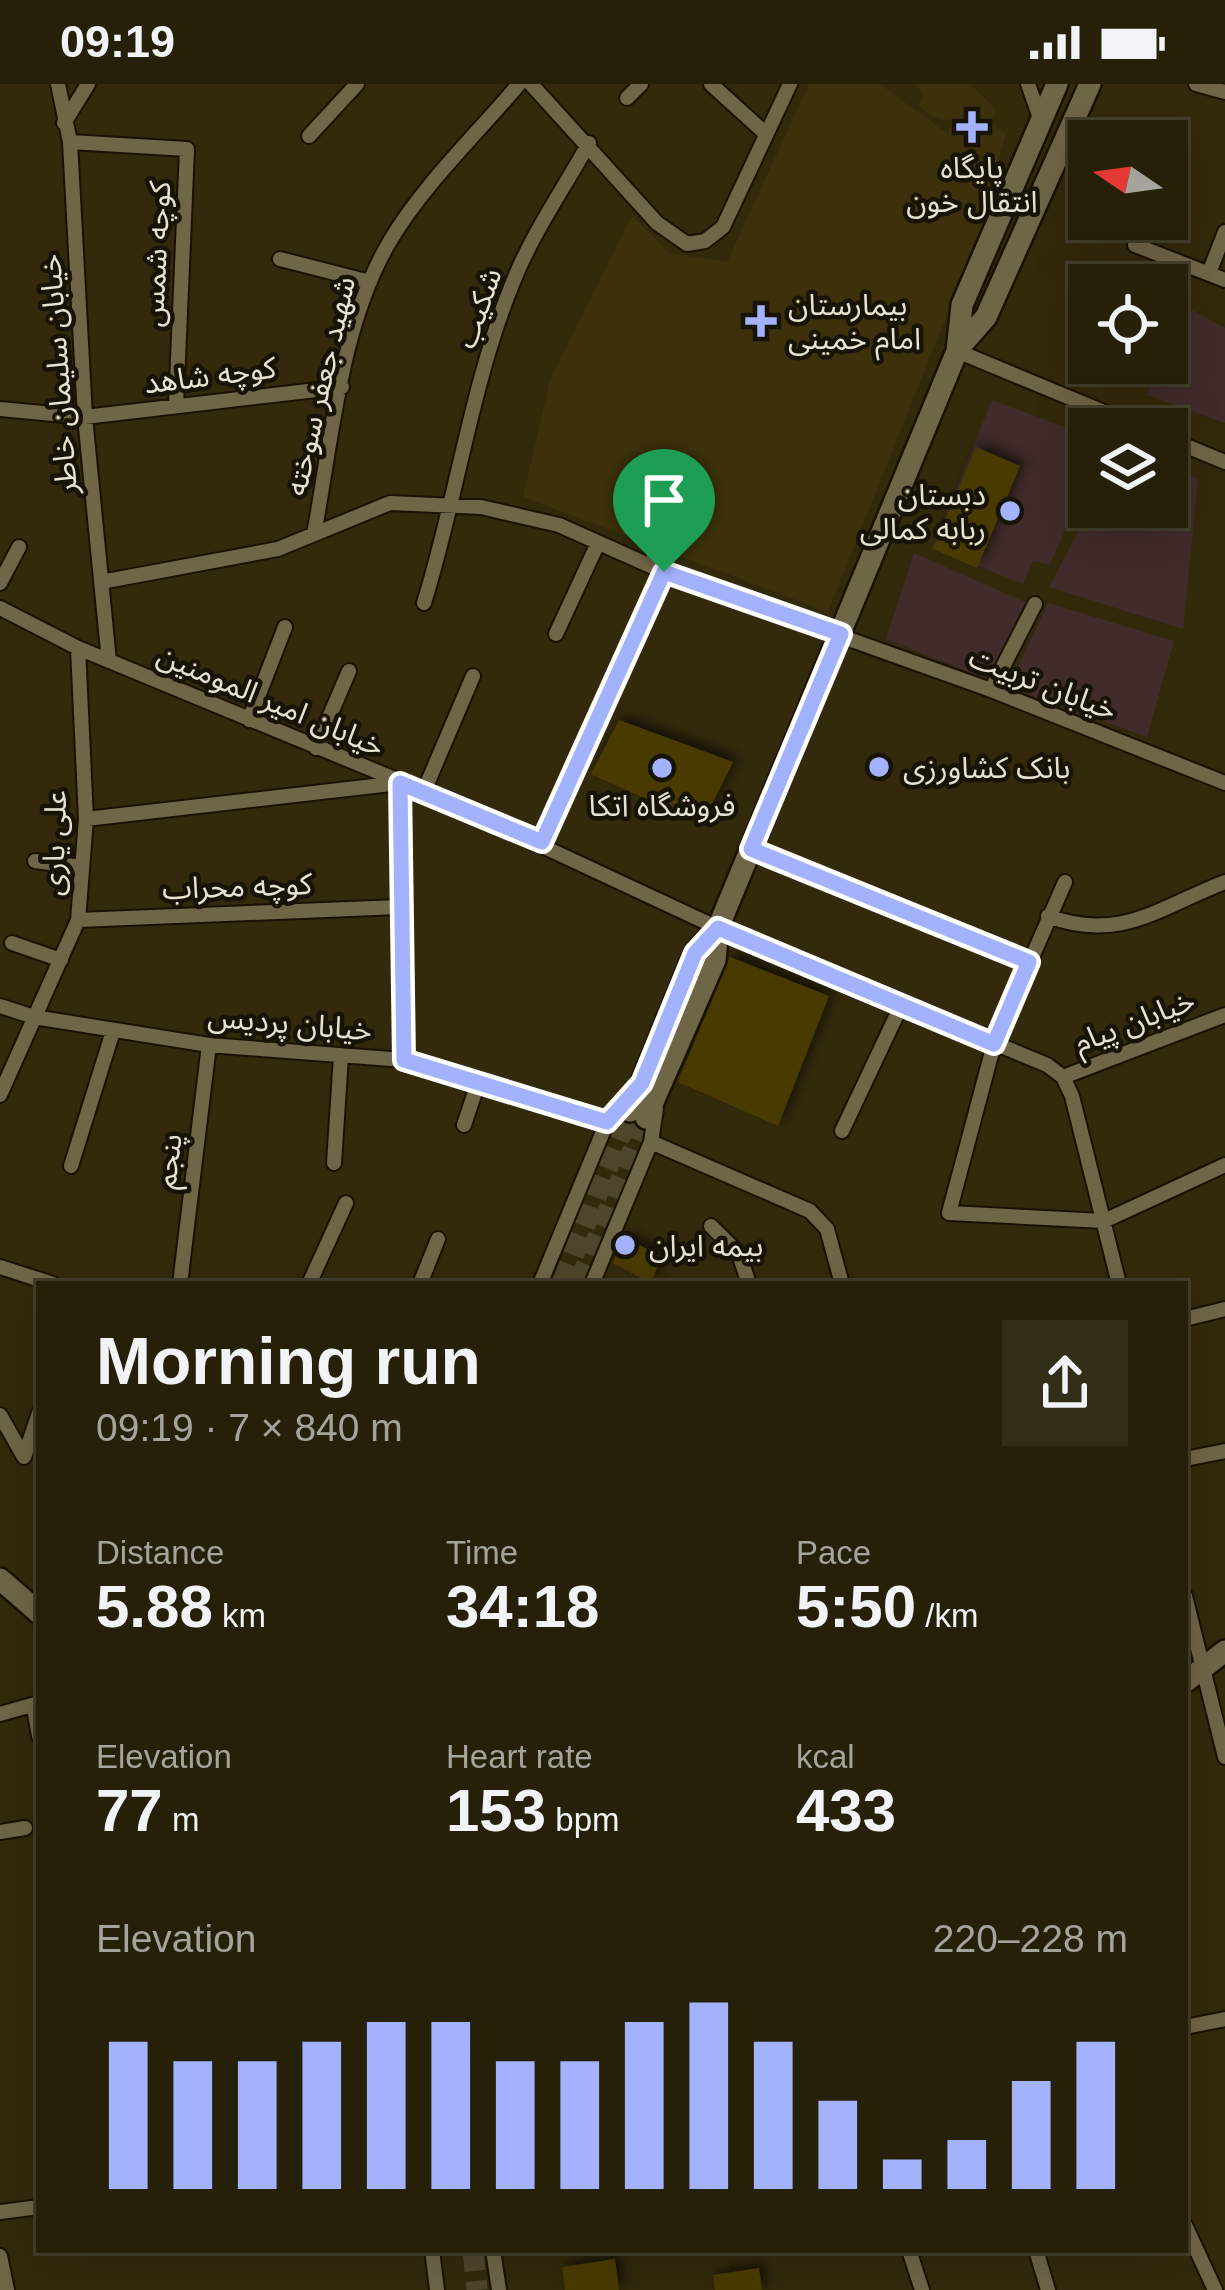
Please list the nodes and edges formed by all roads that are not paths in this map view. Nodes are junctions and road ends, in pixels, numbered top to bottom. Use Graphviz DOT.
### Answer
graph roads {
  1 [pos="58,84"];
  2 [pos="88,84"];
  3 [pos="357,84"];
  4 [pos="519,84"];
  5 [pos="531,84"];
  6 [pos="641,84"];
  7 [pos="711,84"];
  8 [pos="790,84"];
  9 [pos="1028,84"];
  10 [pos="1057,84"];
  11 [pos="1090,84"];
  12 [pos="1196,84"];
  13 [pos="1225,92"];
  14 [pos="627,98"];
  15 [pos="1041,119"];
  16 [pos="64,122"];
  17 [pos="766,134"];
  18 [pos="309,136"];
  19 [pos="70,142"];
  20 [pos="590,143"];
  21 [pos="1225,232"];
  22 [pos="1135,245"];
  23 [pos="280,259"];
  24 [pos="1209,273"];
  25 [pos="1225,280"];
  26 [pos="370,282"];
  27 [pos="956,351"];
  28 [pos="342,387"];
  29 [pos="176,406"];
  30 [pos="1094,408"];
  31 [pos="0,410"];
  32 [pos="85,417"];
  33 [pos="1188,447"];
  34 [pos="1225,462"];
  35 [pos="454,505"];
  36 [pos="314,534"];
  37 [pos="598,543"];
  38 [pos="655,546"];
  39 [pos="19,547"];
  40 [pos="647,565"];
  41 [pos="664,572"];
  42 [pos="101,582"];
  43 [pos="0,583"];
  44 [pos="424,603"];
  45 [pos="1035,604"];
  46 [pos="0,608"];
  47 [pos="285,627"];
  48 [pos="556,634"];
  49 [pos="841,634"];
  50 [pos="78,648"];
  51 [pos="109,662"];
  52 [pos="349,671"];
  53 [pos="473,676"];
  54 [pos="991,690"];
  55 [pos="249,720"];
  56 [pos="316,748"];
  57 [pos="400,783"];
  58 [pos="1225,784"];
  59 [pos="424,791"];
  60 [pos="86,819"];
  61 [pos="542,842"];
  62 [pos="751,849"];
  63 [pos="35,861"];
  64 [pos="81,867"];
  65 [pos="1065,882"];
  66 [pos="1225,882"];
  67 [pos="399,907"];
  68 [pos="1048,916"];
  69 [pos="78,920"];
  70 [pos="718,928"];
  71 [pos="12,943"];
  72 [pos="61,960"];
  73 [pos="1029,962"];
  74 [pos="0,1006"];
  75 [pos="901,1006"];
  76 [pos="1225,1016"];
  77 [pos="34,1018"];
  78 [pos="113,1030"];
  79 [pos="994,1044"];
  80 [pos="209,1045"];
  81 [pos="341,1057"];
  82 [pos="404,1060"];
  83 [pos="1063,1077"];
  84 [pos="478,1084"];
  85 [pos="651,1087"];
  86 [pos="0,1095"];
  87 [pos="638,1115"];
  88 [pos="607,1122"];
  89 [pos="464,1125"];
  90 [pos="842,1131"];
  91 [pos="650,1142"];
  92 [pos="334,1163"];
  93 [pos="71,1166"];
  94 [pos="1225,1166"];
  95 [pos="346,1203"];
  96 [pos="1104,1221"];
  97 [pos="711,1226"];
  98 [pos="438,1239"];
  99 [pos="0,1267"];
  100 [pos="44,1281"];
  101 [pos="180,1281"];
  102 [pos="310,1281"];
  103 [pos="421,1281"];
  104 [pos="541,1281"];
  105 [pos="593,1281"];
  106 [pos="748,1281"];
  107 [pos="841,1281"];
  108 [pos="1118,1281"];
  109 [pos="1225,1309"];
  110 [pos="1188,1318"];
  111 [pos="0,1415"];
  112 [pos="36,1422"];
  113 [pos="1225,1451"];
  114 [pos="1188,1458"];
  115 [pos="0,1579"];
  116 [pos="36,1610"];
  117 [pos="1188,1626"];
  118 [pos="1225,1652"];
  119 [pos="1225,1669"];
  120 [pos="1193,1677"];
  121 [pos="36,1705"];
  122 [pos="0,1714"];
  123 [pos="1225,1757"];
  124 [pos="25,1828"];
  125 [pos="0,1832"];
  126 [pos="1225,2019"];
  127 [pos="1188,2025"];
  128 [pos="36,2207"];
  129 [pos="0,2212"];
  130 [pos="1188,2232"];
  131 [pos="432,2253"];
  132 [pos="493,2253"];
  133 [pos="910,2253"];
  134 [pos="1037,2253"];
  135 [pos="0,2256"];
  136 [pos="8,2290"];
  137 [pos="437,2290"];
  138 [pos="499,2290"];
  139 [pos="922,2290"];
  140 [pos="1048,2290"];
  141 [pos="1215,2290"];
  1 -- 16 [label="street, خیابان سلیمان خاطر"];
  2 -- 16 [label="street"];
  3 -- 18 [label="street"];
  4 -- 26 [label="street, شهید جعفر سوخته"];
  5 -- 20 [label="street"];
  6 -- 14 [label="street"];
  7 -- 17 [label="street"];
  8 -- 17 [label="street"];
  9 -- 15 [label="street"];
  10 -- 15 [label="main road"];
  11 -- 27 [label="main road"];
  12 -- 13 [label="street"];
  15 -- 27 [label="main road"];
  16 -- 19 [label="street, خیابان سلیمان خاطر"];
  17 -- 20 [label="street"];
  19 -- 29 [label="street, کوچه شمس"];
  19 -- 32 [label="street, خیابان سلیمان خاطر"];
  20 -- 35 [label="street, شکیب"];
  21 -- 24 [label="street"];
  22 -- 24 [label="street"];
  23 -- 26 [label="street"];
  24 -- 25 [label="street"];
  26 -- 28 [label="street, شهید جعفر سوخته"];
  27 -- 30 [label="street"];
  27 -- 49 [label="main road"];
  28 -- 29 [label="street, کوچه شاهد"];
  28 -- 36 [label="street, شهید جعفر سوخته"];
  29 -- 32 [label="street, کوچه شاهد"];
  31 -- 32 [label="street, کوچه شاهد"];
  32 -- 42 [label="street, خیابان سلیمان خاطر"];
  33 -- 34 [label="street"];
  35 -- 36 [label="street, خیابان تربیت"];
  35 -- 37 [label="street, خیابان تربیت"];
  35 -- 44 [label="street, شکیب"];
  36 -- 42 [label="street, خیابان تربیت"];
  37 -- 40 [label="street, خیابان تربیت"];
  37 -- 48 [label="street"];
  38 -- 40 [label="lane"];
  39 -- 43 [label="street"];
  40 -- 41 [label="street, خیابان تربیت"];
  41 -- 49 [label="street, خیابان تربیت"];
  41 -- 61 [label="street"];
  42 -- 51 [label="street, خیابان سلیمان خاطر"];
  45 -- 54 [label="street"];
  46 -- 50 [label="street, خیابان امیر المومنین"];
  47 -- 55 [label="street"];
  49 -- 54 [label="street, خیابان تربیت"];
  49 -- 62 [label="main road"];
  50 -- 51 [label="street, خیابان امیر المومنین"];
  50 -- 60 [label="street, علی یاری"];
  51 -- 55 [label="street, خیابان امیر المومنین"];
  52 -- 56 [label="street"];
  53 -- 59 [label="street"];
  54 -- 58 [label="street, خیابان تربیت"];
  55 -- 56 [label="street, خیابان امیر المومنین"];
  56 -- 57 [label="street, خیابان امیر المومنین"];
  57 -- 59 [label="street, خیابان امیر المومنین"];
  57 -- 60 [label="street"];
  57 -- 67 [label="street"];
  59 -- 61 [label="street, خیابان امیر المومنین"];
  60 -- 64 [label="street, علی یاری"];
  61 -- 70 [label="street, خیابان امیر المومنین"];
  62 -- 70 [label="main road"];
  62 -- 73 [label="street"];
  63 -- 64 [label="street"];
  64 -- 69 [label="street, علی یاری"];
  65 -- 68 [label="street"];
  66 -- 68 [label="street"];
  67 -- 69 [label="street, کوچه محراب"];
  67 -- 82 [label="street"];
  68 -- 73 [label="street"];
  69 -- 72 [label="street, علی یاری"];
  70 -- 75 [label="street, خیابان امیر المومنین"];
  70 -- 85 [label="main road"];
  71 -- 72 [label="street"];
  72 -- 77 [label="street, علی یاری"];
  73 -- 79 [label="street"];
  74 -- 77 [label="street, خیابان پردیس"];
  75 -- 79 [label="street, خیابان امیر المومنین"];
  75 -- 90 [label="street"];
  76 -- 83 [label="street, خیابان پیام"];
  77 -- 78 [label="street, خیابان پردیس"];
  77 -- 86 [label="street, علی یاری"];
  78 -- 80 [label="street, خیابان پردیس"];
  78 -- 93 [label="street"];
  79 -- 83 [label="street, خیابان امیر المومنین"];
  79 -- 96 [label="street"];
  80 -- 81 [label="street, خیابان پردیس"];
  80 -- 101 [label="street, پنجم"];
  81 -- 82 [label="street, خیابان پردیس"];
  81 -- 92 [label="street"];
  82 -- 84 [label="street, خیابان پردیس"];
  83 -- 96 [label="street"];
  84 -- 88 [label="street, خیابان پردیس"];
  84 -- 89 [label="street"];
  85 -- 87 [label="main road"];
  85 -- 88 [label="street"];
  85 -- 91 [label="street"];
  88 -- 104 [label="street"];
  91 -- 105 [label="street"];
  91 -- 107 [label="street"];
  94 -- 96 [label="street"];
  95 -- 102 [label="street"];
  96 -- 108 [label="street"];
  97 -- 106 [label="street"];
  98 -- 103 [label="street"];
  99 -- 100 [label="street"];
  109 -- 110 [label="street"];
  111 -- 112 [label="street"];
  113 -- 114 [label="street"];
  115 -- 116 [label="main road"];
  117 -- 120 [label="street"];
  118 -- 120 [label="main road"];
  119 -- 120 [label="street"];
  120 -- 123 [label="street"];
  121 -- 122 [label="street"];
  124 -- 125 [label="street"];
  126 -- 127 [label="street"];
  128 -- 129 [label="street"];
  130 -- 141 [label="street"];
  131 -- 137 [label="street"];
  132 -- 138 [label="street"];
  133 -- 139 [label="street"];
  134 -- 140 [label="street"];
  135 -- 136 [label="street"];
}
